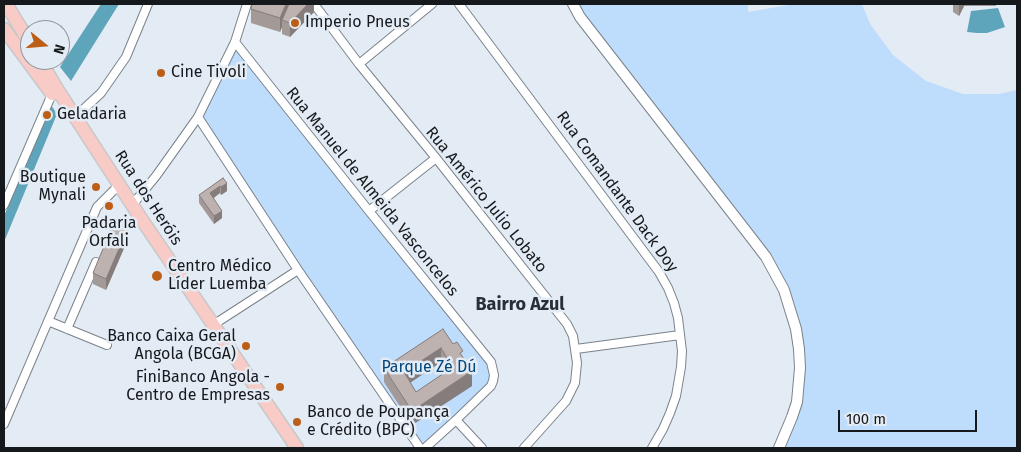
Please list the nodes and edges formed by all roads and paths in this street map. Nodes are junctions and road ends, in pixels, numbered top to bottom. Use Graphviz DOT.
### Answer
graph roads {
  1 [pos="6,4"];
  2 [pos="148,4"];
  3 [pos="247,4"];
  4 [pos="314,4"];
  5 [pos="432,4"];
  6 [pos="459,4"];
  7 [pos="573,4"];
  8 [pos="4,15"];
  9 [pos="20,27"];
  10 [pos="10,31"];
  11 [pos="20,42"];
  12 [pos="235,42"];
  13 [pos="20,44"];
  14 [pos="359,64"];
  15 [pos="40,70"];
  16 [pos="45,70"];
  17 [pos="54,91"];
  18 [pos="75,117"];
  19 [pos="198,117"];
  20 [pos="436,158"];
  21 [pos="116,189"];
  22 [pos="133,204"];
  23 [pos="4,205"];
  24 [pos="368,211"];
  25 [pos="96,262"];
  26 [pos="298,270"];
  27 [pos="48,321"];
  28 [pos="213,325"];
  29 [pos="67,329"];
  30 [pos="680,335"];
  31 [pos="107,345"];
  32 [pos="576,349"];
  33 [pos="456,420"];
  34 [pos="4,424"];
  35 [pos="289,448"];
  36 [pos="297,448"];
  37 [pos="420,448"];
  38 [pos="424,448"];
  39 [pos="482,448"];
  40 [pos="524,448"];
  41 [pos="652,448"];
  42 [pos="779,448"];
  1 -- 9 [label="main road"];
  2 -- 18 [label="street"];
  3 -- 12 [label="street"];
  4 -- 14 [label="street, Rua Américo Julio Lobato"];
  5 -- 14 [label="street"];
  6 -- 30 [label="street, Rua Comandante Dack Doy"];
  7 -- 42 [label="street"];
  8 -- 10 [label="main road, Rua dos Heróis"];
  10 -- 11 [label="main road, Rua dos Heróis"];
  10 -- 13 [label="main road, Rua dos Heróis"];
  10 -- 17 [label="main road, Rua dos Heróis"];
  12 -- 19 [label="street"];
  12 -- 24 [label="street, Rua Manuel de Almeida Vasconcelos"];
  14 -- 20 [label="street, Rua Américo Julio Lobato"];
  15 -- 17 [label="main road, Rua dos Heróis"];
  16 -- 17 [label="main road, Rua dos Heróis"];
  17 -- 18 [label="main road, Rua dos Heróis"];
  17 -- 21 [label="main road, Rua dos Heróis"];
  17 -- 23 [label="street"];
  18 -- 22 [label="main road, Rua dos Heróis"];
  19 -- 22 [label="street"];
  19 -- 26 [label="street"];
  20 -- 24 [label="street"];
  20 -- 32 [label="street, Rua Américo Julio Lobato"];
  21 -- 27 [label="street"];
  21 -- 35 [label="main road, Rua dos Heróis"];
  22 -- 28 [label="main road, Rua dos Heróis"];
  24 -- 33 [label="street, Rua Manuel de Almeida Vasconcelos"];
  25 -- 29 [label="street"];
  26 -- 28 [label="street"];
  26 -- 37 [label="street"];
  27 -- 29 [label="street"];
  27 -- 34 [label="street"];
  28 -- 36 [label="main road, Rua dos Heróis"];
  29 -- 31 [label="street"];
  30 -- 32 [label="street"];
  30 -- 41 [label="street, Rua Comandante Dack Doy"];
  32 -- 40 [label="street, Rua Américo Julio Lobato"];
  33 -- 38 [label="street, Rua Manuel de Almeida Vasconcelos"];
  33 -- 39 [label="street"];
}
